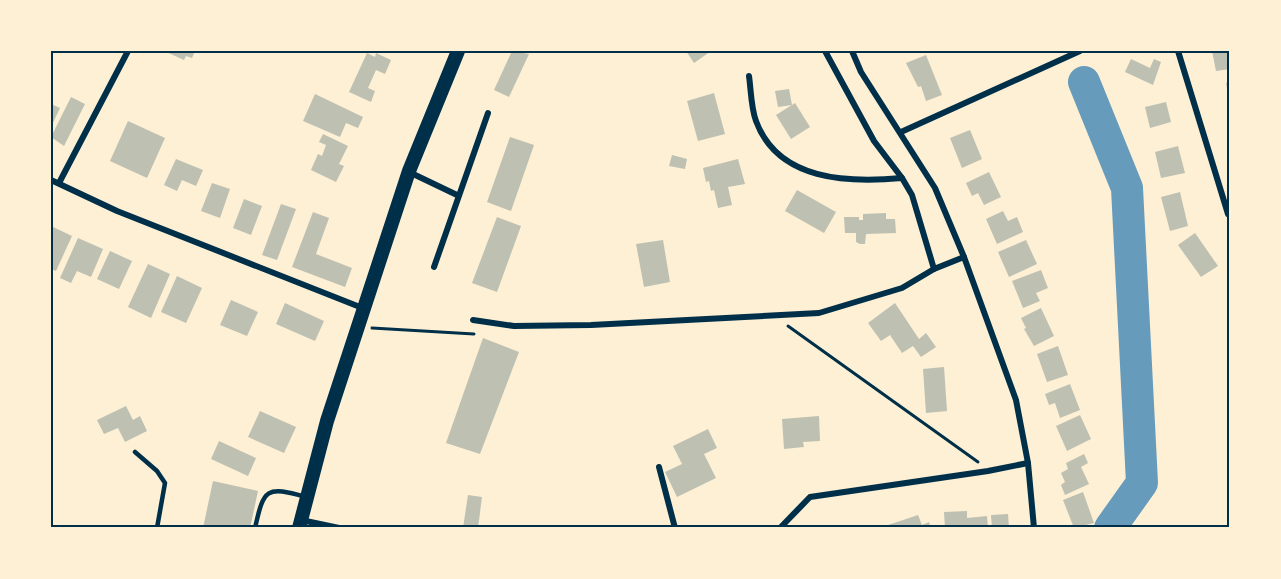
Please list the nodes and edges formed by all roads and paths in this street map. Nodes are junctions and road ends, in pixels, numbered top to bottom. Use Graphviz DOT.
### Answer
graph roads {
  1 [pos="128,51"];
  2 [pos="458,51"];
  3 [pos="825,51"];
  4 [pos="852,51"];
  5 [pos="1080,51"];
  6 [pos="1178,51"];
  7 [pos="749,76"];
  8 [pos="488,113"];
  9 [pos="901,132"];
  10 [pos="409,171"];
  11 [pos="902,178"];
  12 [pos="51,180"];
  13 [pos="59,183"];
  14 [pos="457,195"];
  15 [pos="1228,214"];
  16 [pos="964,257"];
  17 [pos="434,267"];
  18 [pos="934,269"];
  19 [pos="366,309"];
  20 [pos="473,320"];
  21 [pos="782,322"];
  22 [pos="359,328"];
  23 [pos="482,334"];
  24 [pos="135,452"];
  25 [pos="1028,463"];
  26 [pos="659,466"];
  27 [pos="988,471"];
  28 [pos="306,497"];
  29 [pos="300,524"];
  30 [pos="157,528"];
  31 [pos="255,528"];
  32 [pos="339,528"];
  33 [pos="675,528"];
  34 [pos="780,528"];
  35 [pos="1034,528"];
  1 -- 13 [label="street"];
  2 -- 10 [label="main road"];
  3 -- 11 [label="street"];
  4 -- 9 [label="street"];
  5 -- 9 [label="street"];
  6 -- 15 [label="street"];
  7 -- 11 [label="street"];
  8 -- 14 [label="street"];
  9 -- 16 [label="street"];
  10 -- 14 [label="street"];
  10 -- 19 [label="main road"];
  11 -- 18 [label="street"];
  12 -- 13 [label="street"];
  13 -- 19 [label="street"];
  14 -- 17 [label="street"];
  16 -- 18 [label="street"];
  16 -- 25 [label="street"];
  18 -- 20 [label="street"];
  19 -- 22 [label="main road"];
  21 -- 27 [label="path"];
  22 -- 23 [label="path"];
  22 -- 28 [label="main road"];
  24 -- 30 [label="lane"];
  25 -- 27 [label="street"];
  25 -- 35 [label="street"];
  26 -- 33 [label="street"];
  27 -- 34 [label="street"];
  28 -- 29 [label="main road"];
  28 -- 31 [label="lane"];
  29 -- 32 [label="street"];
}
